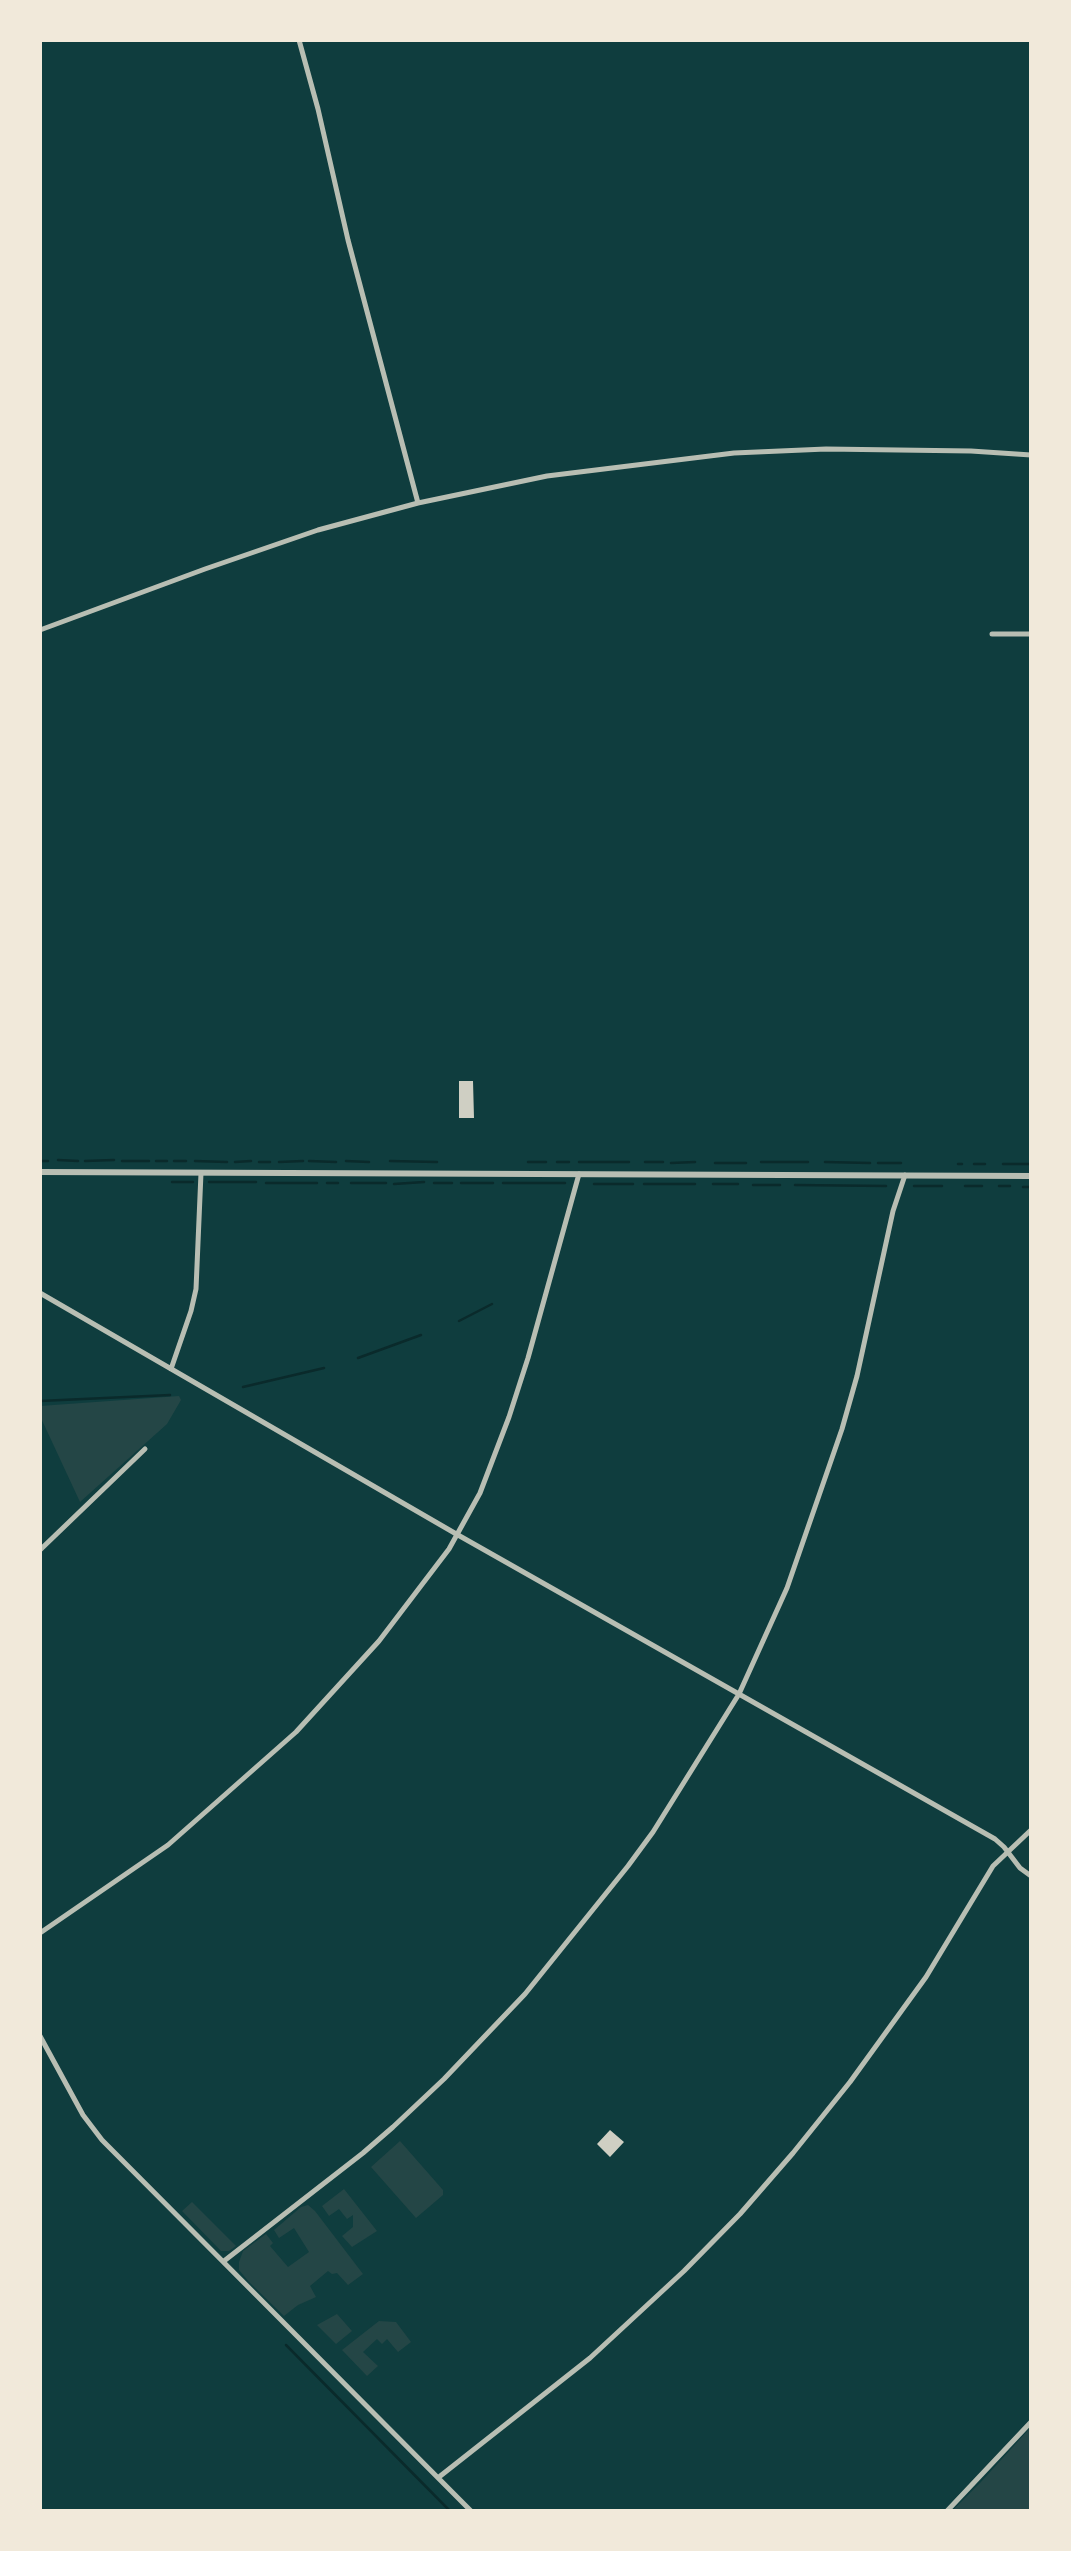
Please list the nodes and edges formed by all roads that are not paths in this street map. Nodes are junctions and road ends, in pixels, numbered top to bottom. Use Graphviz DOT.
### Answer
graph roads {
  1 [pos="299,40"];
  2 [pos="1031,455"];
  3 [pos="418,503"];
  4 [pos="40,630"];
  5 [pos="992,634"];
  6 [pos="1031,634"];
  7 [pos="40,1172"];
  8 [pos="201,1173"];
  9 [pos="579,1174"];
  10 [pos="905,1175"];
  11 [pos="1031,1175"];
  12 [pos="40,1293"];
  13 [pos="171,1369"];
  14 [pos="145,1449"];
  15 [pos="458,1535"];
  16 [pos="40,1550"];
  17 [pos="739,1694"];
  18 [pos="1031,1830"];
  19 [pos="1007,1851"];
  20 [pos="1031,1876"];
  21 [pos="40,1934"];
  22 [pos="40,2036"];
  23 [pos="224,2261"];
  24 [pos="1031,2422"];
  25 [pos="439,2477"];
  26 [pos="471,2511"];
  27 [pos="947,2511"];
  1 -- 3 [label="street"];
  2 -- 3 [label="street"];
  3 -- 4 [label="street"];
  5 -- 6 [label="street"];
  7 -- 8 [label="street"];
  8 -- 9 [label="street"];
  8 -- 13 [label="street"];
  9 -- 10 [label="street"];
  9 -- 15 [label="street"];
  10 -- 11 [label="street"];
  10 -- 17 [label="street"];
  12 -- 13 [label="street"];
  13 -- 15 [label="street"];
  14 -- 16 [label="street"];
  15 -- 17 [label="street"];
  15 -- 21 [label="street"];
  17 -- 19 [label="street"];
  17 -- 23 [label="street"];
  18 -- 19 [label="street"];
  19 -- 20 [label="street"];
  19 -- 25 [label="street"];
  22 -- 23 [label="street"];
  23 -- 25 [label="street"];
  24 -- 27 [label="street"];
  25 -- 26 [label="street"];
}
